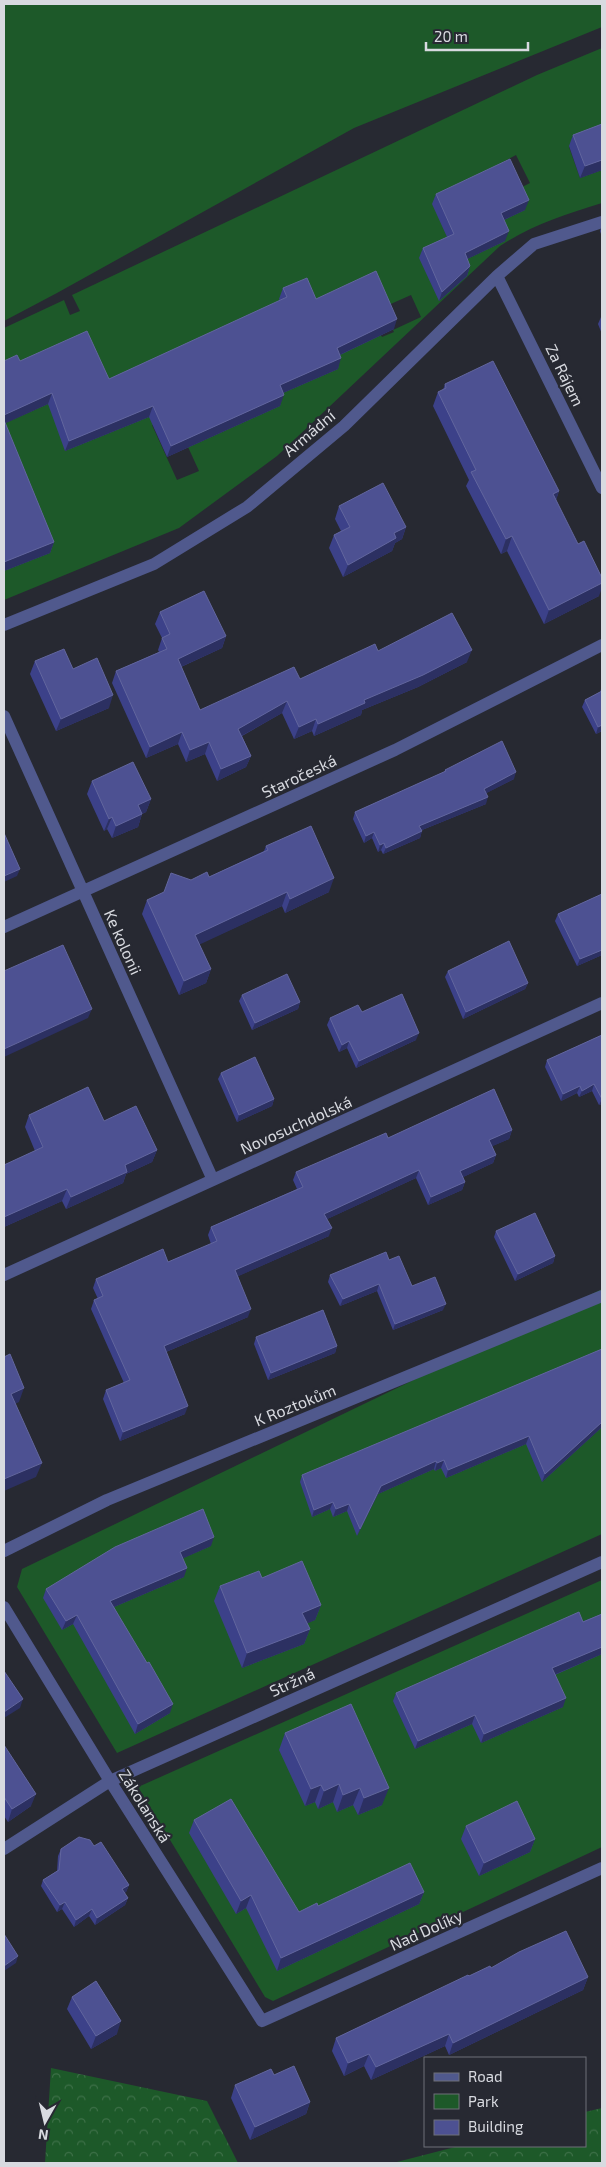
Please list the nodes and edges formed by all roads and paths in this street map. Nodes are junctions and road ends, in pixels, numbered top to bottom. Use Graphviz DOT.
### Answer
graph roads {
  1 [pos="602,222"];
  2 [pos="497,276"];
  3 [pos="602,488"];
  4 [pos="4,625"];
  5 [pos="602,645"];
  6 [pos="4,716"];
  7 [pos="82,892"];
  8 [pos="4,927"];
  9 [pos="602,1003"];
  10 [pos="213,1180"];
  11 [pos="4,1275"];
  12 [pos="602,1296"];
  13 [pos="4,1551"];
  14 [pos="602,1562"];
  15 [pos="4,1607"];
  16 [pos="110,1781"];
  17 [pos="4,1849"];
  18 [pos="602,1868"];
  19 [pos="262,2021"];
  1 -- 2 [label="street, Armádní"];
  2 -- 3 [label="street, Za Rájem"];
  2 -- 4 [label="street, Armádní"];
  5 -- 7 [label="street, Staročeská"];
  6 -- 7 [label="street, Ke kolonii"];
  7 -- 8 [label="street, Staročeská"];
  7 -- 10 [label="street, Ke kolonii"];
  9 -- 10 [label="street, Novosuchdolská"];
  10 -- 11 [label="street, Novosuchdolská"];
  12 -- 13 [label="street, K Roztokům"];
  14 -- 16 [label="street, Stržná"];
  15 -- 16 [label="street, Zákolanská"];
  16 -- 17 [label="street, Stržná"];
  16 -- 19 [label="street, Zákolanská"];
  18 -- 19 [label="street, Nad Dolíky"];
}
